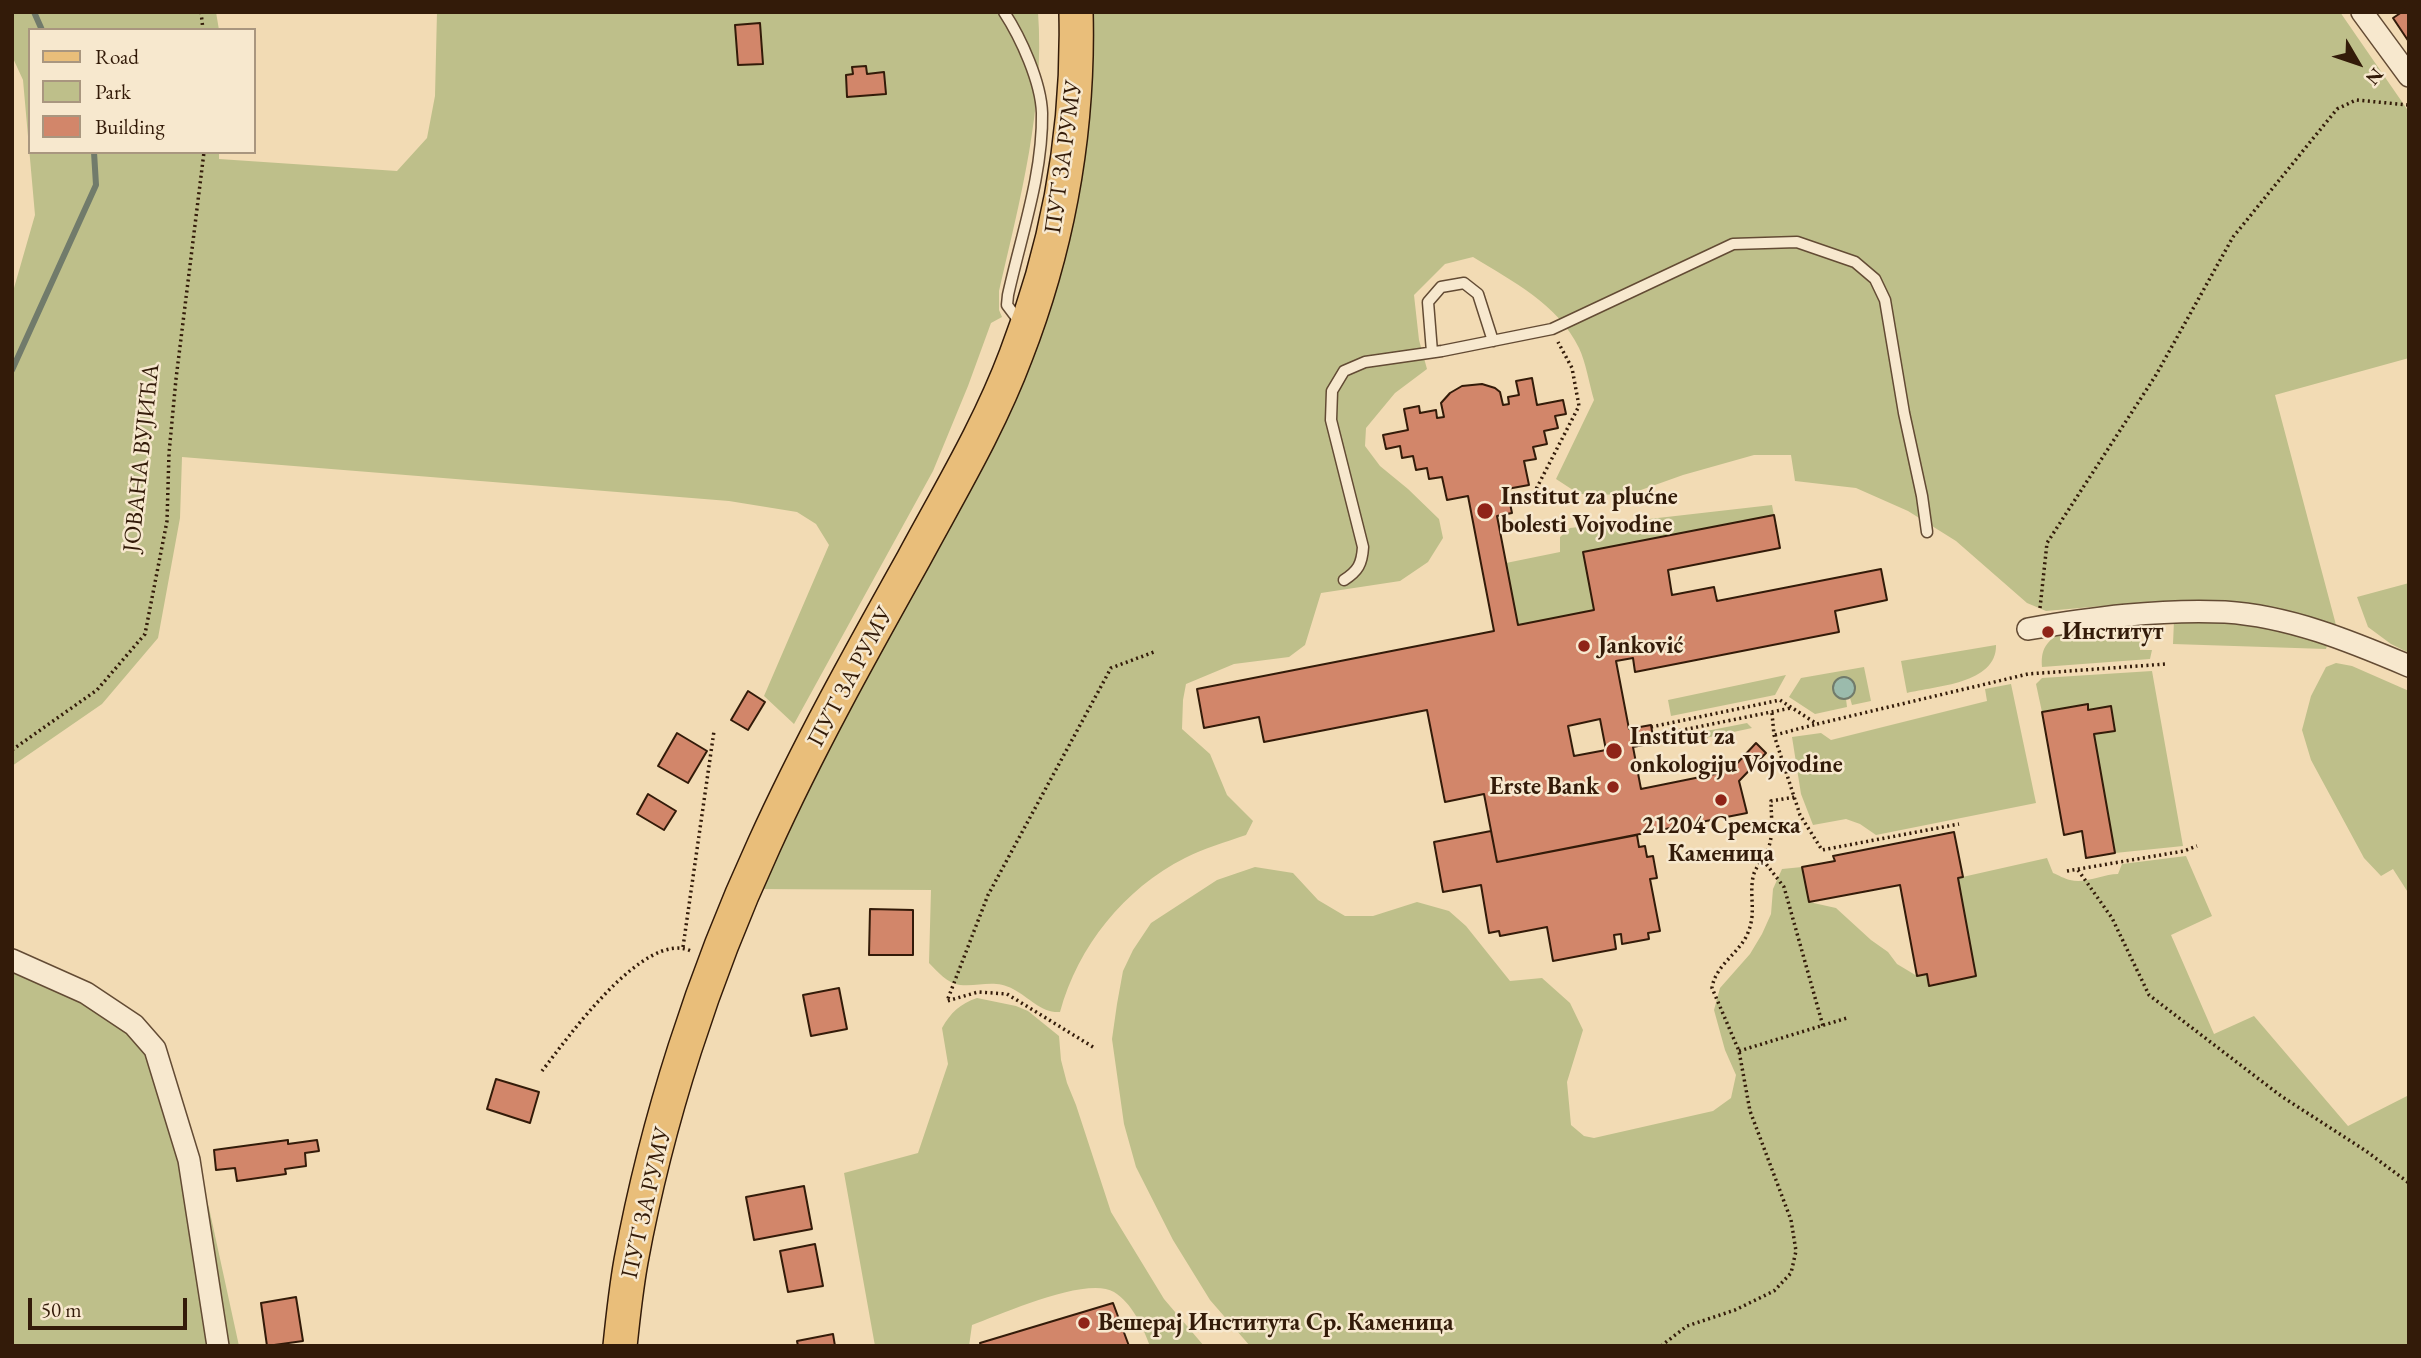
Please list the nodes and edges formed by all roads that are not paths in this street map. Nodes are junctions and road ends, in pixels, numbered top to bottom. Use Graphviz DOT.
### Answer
graph roads {
  1 [pos="1004,12"];
  2 [pos="1076,12"];
  3 [pos="2362,12"];
  4 [pos="2409,76"];
  5 [pos="1026,330"];
  6 [pos="1493,341"];
  7 [pos="1433,352"];
  8 [pos="1927,532"];
  9 [pos="1344,580"];
  10 [pos="2033,628"];
  11 [pos="2409,666"];
  12 [pos="12,960"];
  13 [pos="218,1346"];
  14 [pos="620,1346"];
  1 -- 5 [label="lane"];
  2 -- 5 [label="main road, ПУТ ЗА РУМУ"];
  3 -- 4 [label="street"];
  5 -- 14 [label="main road, ПУТ ЗА РУМУ"];
  6 -- 7 [label="lane"];
  6 -- 7 [label="lane"];
  6 -- 8 [label="lane"];
  7 -- 9 [label="lane"];
  10 -- 11 [label="street"];
  12 -- 13 [label="street"];
}
